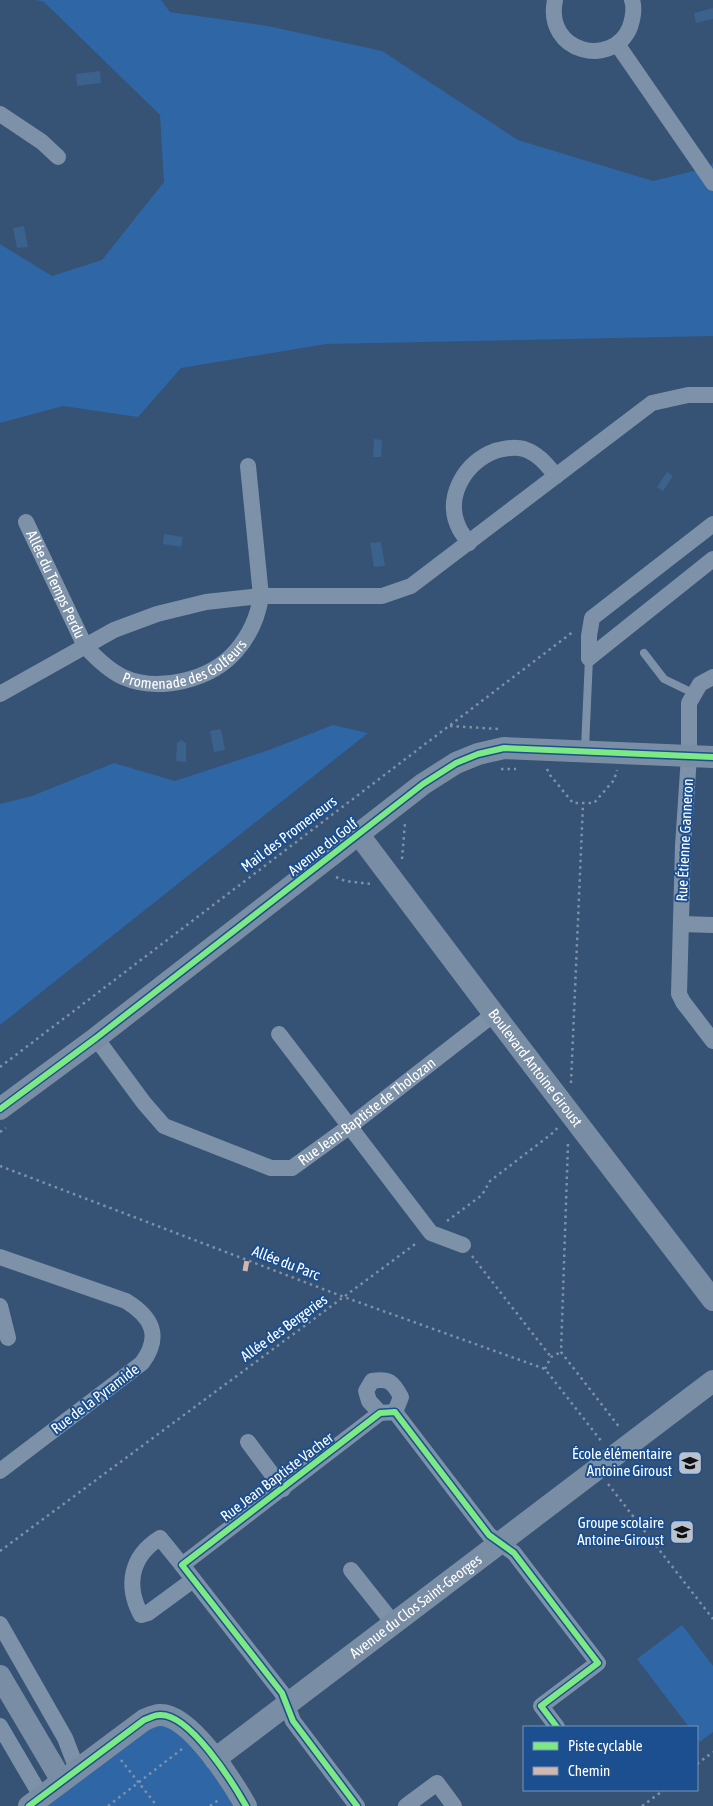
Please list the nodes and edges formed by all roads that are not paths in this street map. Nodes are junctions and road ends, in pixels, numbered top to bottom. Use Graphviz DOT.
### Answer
graph roads {
  1 [pos="555,0"];
  2 [pos="632,0"];
  3 [pos="617,44"];
  4 [pos="0,114"];
  5 [pos="58,158"];
  6 [pos="713,183"];
  7 [pos="713,395"];
  8 [pos="248,466"];
  9 [pos="556,476"];
  10 [pos="26,522"];
  11 [pos="713,524"];
  12 [pos="469,543"];
  13 [pos="713,559"];
  14 [pos="261,596"];
  15 [pos="85,646"];
  16 [pos="644,653"];
  17 [pos="589,658"];
  18 [pos="713,677"];
  19 [pos="694,693"];
  20 [pos="0,694"];
  21 [pos="585,752"];
  22 [pos="689,756"];
  23 [pos="713,757"];
  24 [pos="360,835"];
  25 [pos="681,924"];
  26 [pos="713,925"];
  27 [pos="494,1014"];
  28 [pos="279,1034"];
  29 [pos="96,1038"];
  30 [pos="713,1041"];
  31 [pos="4,1118"];
  32 [pos="350,1126"];
  33 [pos="463,1245"];
  34 [pos="0,1257"];
  35 [pos="713,1300"];
  36 [pos="0,1306"];
  37 [pos="8,1338"];
  38 [pos="713,1381"];
  39 [pos="248,1442"];
  40 [pos="0,1471"];
  41 [pos="283,1489"];
  42 [pos="501,1544"];
  43 [pos="182,1565"];
  44 [pos="351,1570"];
  45 [pos="193,1580"];
  46 [pos="0,1624"];
  47 [pos="394,1624"];
  48 [pos="0,1676"];
  49 [pos="287,1705"];
  50 [pos="0,1726"];
  51 [pos="556,1726"];
  52 [pos="216,1759"];
  53 [pos="69,1775"];
  54 [pos="35,1801"];
  55 [pos="246,1806"];
  56 [pos="357,1806"];
  57 [pos="406,1806"];
  58 [pos="454,1806"];
  1 -- 3 [label="street"];
  2 -- 3 [label="street"];
  3 -- 6 [label="street"];
  4 -- 5 [label="street"];
  7 -- 9 [label="street"];
  8 -- 14 [label="street"];
  9 -- 12 [label="street"];
  9 -- 12 [label="street"];
  10 -- 15 [label="street, Allée du Temps Perdu"];
  11 -- 17 [label="street"];
  12 -- 14 [label="street"];
  13 -- 17 [label="street"];
  14 -- 15 [label="street"];
  14 -- 15 [label="street, Promenade des Golfeurs"];
  15 -- 20 [label="street"];
  16 -- 19 [label="lane"];
  17 -- 21 [label="lane"];
  18 -- 19 [label="street"];
  19 -- 22 [label="street, Rue Étienne Ganneron"];
  21 -- 22 [label="street, Avenue du Golf"];
  21 -- 24 [label="street, Avenue du Golf"];
  22 -- 23 [label="street, Avenue du Golf"];
  22 -- 25 [label="street, Rue Étienne Ganneron"];
  24 -- 27 [label="street, Boulevard Antoine Giroust"];
  24 -- 29 [label="street, Avenue du Golf"];
  25 -- 26 [label="street, Rue Étienne Ganneron"];
  25 -- 30 [label="street, Rue Étienne Ganneron"];
  27 -- 32 [label="street, Rue Jean-Baptiste de Tholozan"];
  27 -- 35 [label="street, Boulevard Antoine Giroust"];
  28 -- 32 [label="street"];
  29 -- 31 [label="street, Avenue du Golf"];
  29 -- 32 [label="street, Rue Jean-Baptiste de Tholozan"];
  32 -- 33 [label="street"];
  34 -- 40 [label="street, Rue de la Pyramide"];
  36 -- 37 [label="street"];
  38 -- 42 [label="street, Avenue du Clos Saint-Georges"];
  39 -- 41 [label="street"];
  41 -- 42 [label="street, Rue Jean Baptiste Vacher"];
  41 -- 43 [label="street, Rue Jean Baptiste Vacher"];
  42 -- 47 [label="street, Avenue du Clos Saint-Georges"];
  42 -- 51 [label="street, Rue Jean Baptiste Vacher"];
  43 -- 45 [label="street"];
  43 -- 45 [label="street"];
  44 -- 47 [label="street"];
  45 -- 49 [label="street"];
  46 -- 53 [label="street"];
  47 -- 49 [label="street, Avenue du Clos Saint-Georges"];
  48 -- 53 [label="street"];
  49 -- 52 [label="street, Avenue du Clos Saint-Georges"];
  49 -- 56 [label="street"];
  50 -- 54 [label="street"];
  52 -- 53 [label="street"];
  52 -- 55 [label="street"];
  53 -- 54 [label="street"];
  57 -- 58 [label="street"];
}
